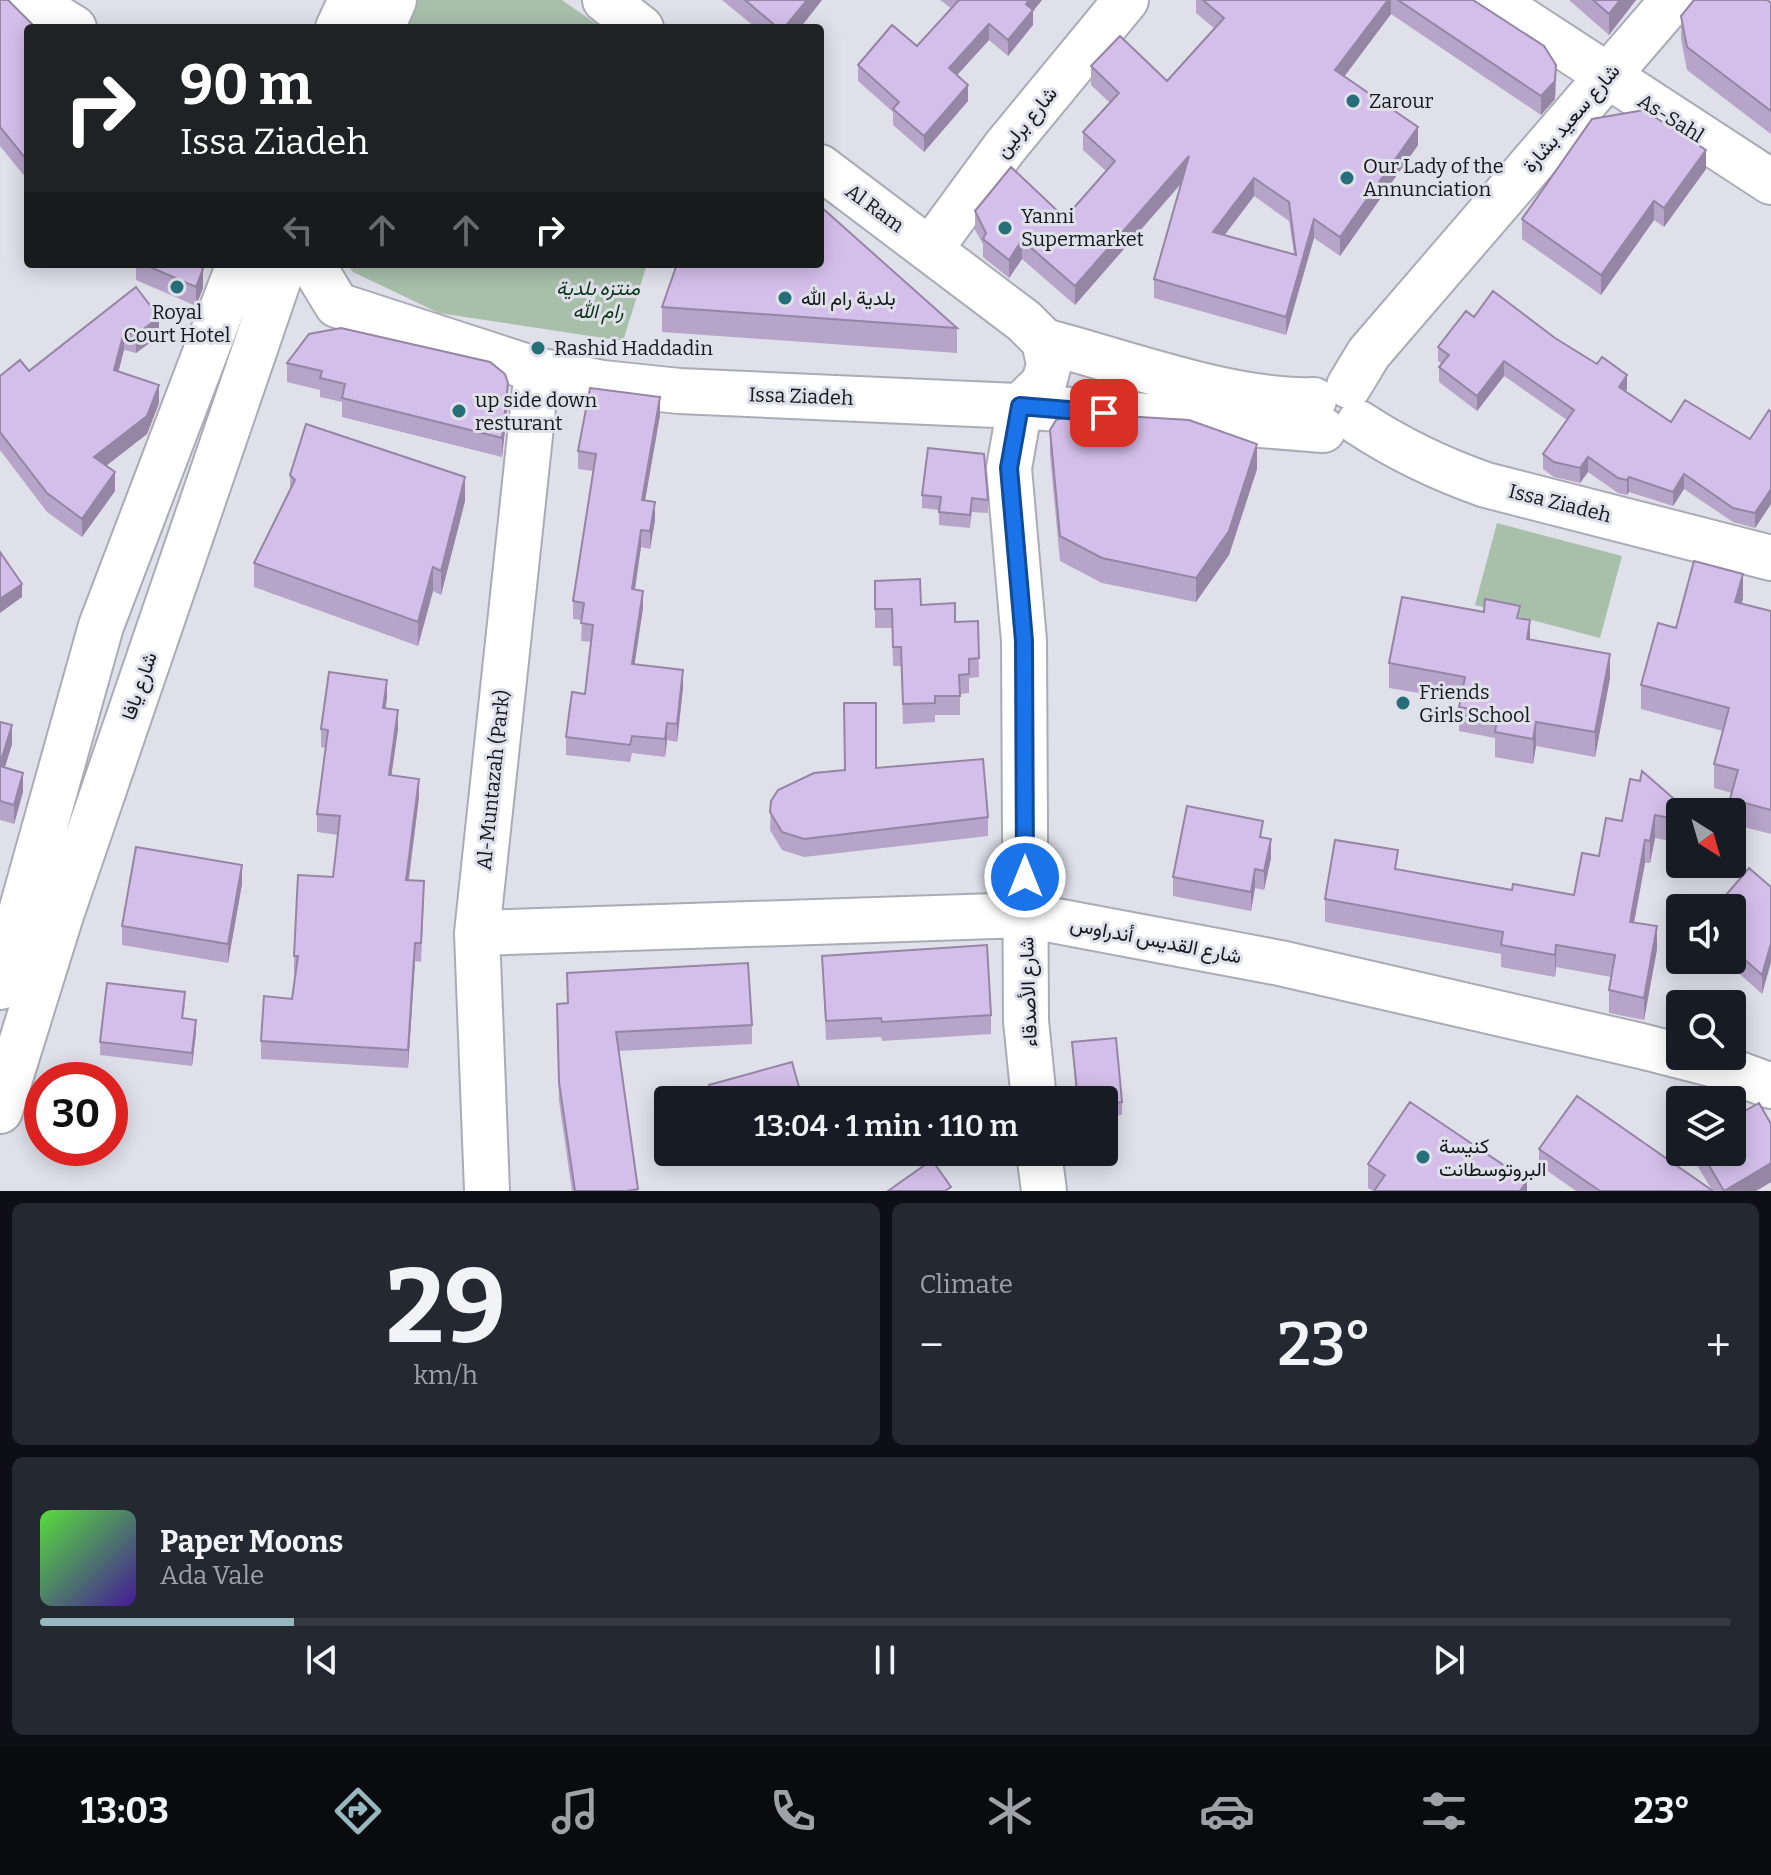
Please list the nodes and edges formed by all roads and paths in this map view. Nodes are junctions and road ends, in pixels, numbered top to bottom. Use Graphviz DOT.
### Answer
graph roads {
  1 [pos="29,0"];
  2 [pos="351,0"];
  3 [pos="394,0"];
  4 [pos="605,0"];
  5 [pos="1126,0"];
  6 [pos="1492,0"];
  7 [pos="1673,0"];
  8 [pos="68,24"];
  9 [pos="340,24"];
  10 [pos="384,24"];
  11 [pos="636,24"];
  12 [pos="1606,77"];
  13 [pos="824,170"];
  14 [pos="1771,182"];
  15 [pos="931,248"];
  16 [pos="237,268"];
  17 [pos="283,268"];
  18 [pos="314,268"];
  19 [pos="337,305"];
  20 [pos="266,319"];
  21 [pos="1034,331"];
  22 [pos="537,370"];
  23 [pos="1020,406"];
  24 [pos="1336,410"];
  25 [pos="1771,558"];
  26 [pos="1025,915"];
  27 [pos="477,933"];
  28 [pos="0,987"];
  29 [pos="1033,1086"];
  30 [pos="1771,1086"];
  31 [pos="0,1111"];
  32 [pos="1041,1166"];
  33 [pos="487,1191"];
  34 [pos="1044,1191"];
  1 -- 8 [label="street"];
  2 -- 9 [label="street"];
  3 -- 10 [label="street"];
  4 -- 11 [label="street"];
  5 -- 15 [label="street, شارع برلين"];
  6 -- 12 [label="street, As-Sahl"];
  7 -- 12 [label="street, شارع سعيد بشارة"];
  12 -- 14 [label="street, As-Sahl"];
  12 -- 24 [label="street, شارع سعيد بشارة"];
  13 -- 15 [label="street, Al Ram"];
  15 -- 21 [label="street, Al Ram"];
  16 -- 28 [label="street"];
  17 -- 20 [label="street, شارع يافا"];
  18 -- 19 [label="street"];
  19 -- 20 [label="street, Issa Ziadeh"];
  19 -- 22 [label="street, Issa Ziadeh"];
  20 -- 31 [label="street, شارع يافا"];
  21 -- 23 [label="street"];
  21 -- 24 [label="street"];
  22 -- 23 [label="street, Issa Ziadeh"];
  22 -- 27 [label="street, Al-Muntazah (Park)"];
  23 -- 24 [label="street, Issa Ziadeh"];
  23 -- 26 [label="street, شارع الأصدقاء"];
  24 -- 25 [label="street, Issa Ziadeh"];
  26 -- 27 [label="street, شارع القديس أندراوس"];
  26 -- 29 [label="street, شارع الأصدقاء"];
  26 -- 30 [label="street, شارع القديس أندراوس"];
  27 -- 33 [label="street, Al-Muntazah (Park)"];
  32 -- 34 [label="street"];
}
